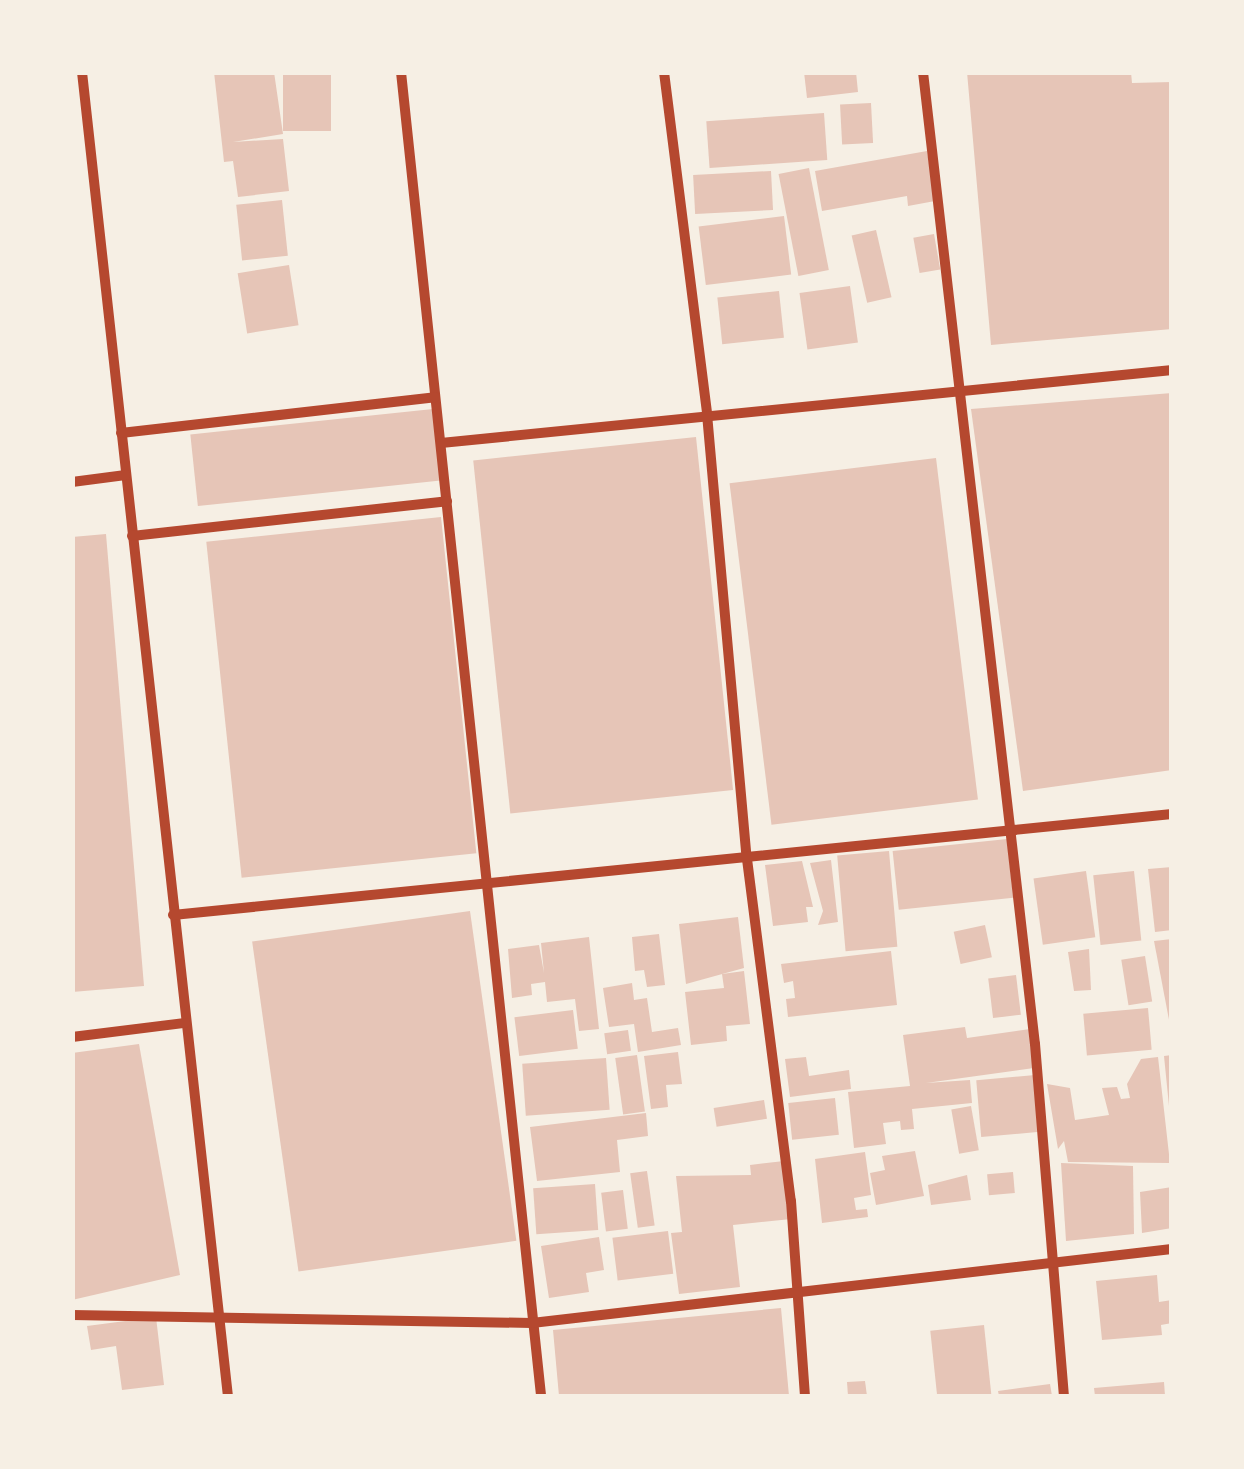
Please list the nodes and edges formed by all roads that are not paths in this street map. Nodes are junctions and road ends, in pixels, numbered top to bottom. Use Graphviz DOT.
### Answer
graph roads {
  1 [pos="82,72"];
  2 [pos="402,72"];
  3 [pos="664,72"];
  4 [pos="924,72"];
  5 [pos="1172,370"];
  6 [pos="957,389"];
  7 [pos="435,396"];
  8 [pos="707,414"];
  9 [pos="121,433"];
  10 [pos="440,442"];
  11 [pos="126,475"];
  12 [pos="72,482"];
  13 [pos="446,501"];
  14 [pos="132,536"];
  15 [pos="1172,814"];
  16 [pos="1010,831"];
  17 [pos="747,859"];
  18 [pos="487,882"];
  19 [pos="173,915"];
  20 [pos="185,1023"];
  21 [pos="72,1036"];
  22 [pos="1172,1249"];
  23 [pos="1053,1262"];
  24 [pos="796,1296"];
  25 [pos="72,1316"];
  26 [pos="216,1316"];
  27 [pos="532,1322"];
  28 [pos="228,1396"];
  29 [pos="541,1396"];
  30 [pos="805,1396"];
  31 [pos="1064,1396"];
  1 -- 9 [label="street"];
  2 -- 7 [label="street"];
  3 -- 8 [label="street"];
  4 -- 6 [label="street"];
  5 -- 6 [label="street"];
  6 -- 8 [label="street"];
  6 -- 16 [label="street"];
  7 -- 9 [label="street"];
  7 -- 10 [label="street"];
  8 -- 10 [label="street"];
  8 -- 17 [label="street"];
  9 -- 11 [label="street"];
  10 -- 13 [label="street"];
  11 -- 12 [label="street"];
  11 -- 14 [label="street"];
  13 -- 14 [label="street"];
  13 -- 18 [label="street"];
  14 -- 19 [label="street"];
  15 -- 16 [label="street"];
  16 -- 17 [label="street"];
  16 -- 23 [label="street"];
  17 -- 18 [label="street"];
  17 -- 24 [label="street"];
  18 -- 19 [label="street"];
  18 -- 27 [label="street"];
  19 -- 20 [label="street"];
  20 -- 21 [label="street"];
  20 -- 26 [label="street"];
  22 -- 23 [label="street"];
  23 -- 24 [label="street"];
  23 -- 31 [label="street"];
  24 -- 27 [label="street"];
  24 -- 30 [label="street"];
  25 -- 26 [label="street"];
  26 -- 27 [label="street"];
  26 -- 28 [label="street"];
  27 -- 29 [label="street"];
}
